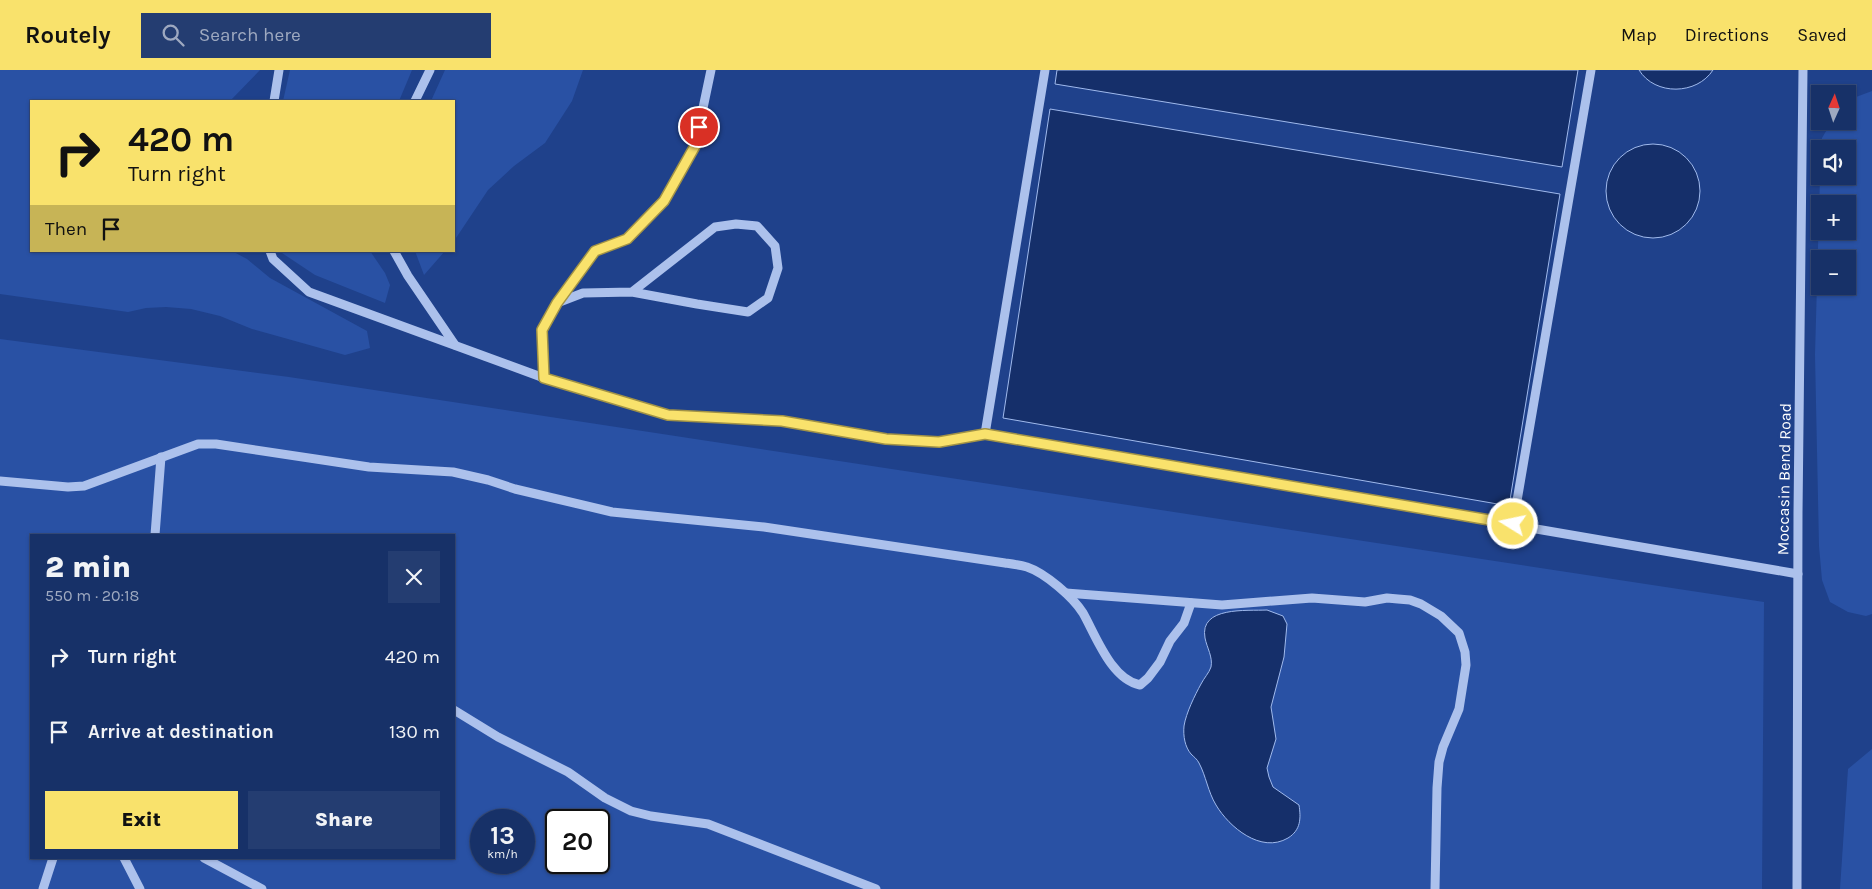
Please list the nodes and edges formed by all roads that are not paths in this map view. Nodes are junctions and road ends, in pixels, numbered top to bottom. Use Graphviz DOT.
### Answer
graph roads {
  1 [pos="279,70"];
  2 [pos="430,70"];
  3 [pos="711,70"];
  4 [pos="1045,70"];
  5 [pos="1591,70"];
  6 [pos="1803,70"];
  7 [pos="274,100"];
  8 [pos="415,100"];
  9 [pos="270,252"];
  10 [pos="395,252"];
  11 [pos="632,292"];
  12 [pos="557,303"];
  13 [pos="455,345"];
  14 [pos="544,378"];
  15 [pos="985,434"];
  16 [pos="161,457"];
  17 [pos="0,481"];
  18 [pos="1513,524"];
  19 [pos="155,534"];
  20 [pos="1798,574"];
  21 [pos="1066,593"];
  22 [pos="1191,603"];
  23 [pos="455,711"];
  24 [pos="53,859"];
  25 [pos="125,859"];
  26 [pos="206,859"];
  27 [pos="43,889"];
  28 [pos="140,889"];
  29 [pos="262,889"];
  30 [pos="876,889"];
  31 [pos="1435,889"];
  32 [pos="1797,889"];
  1 -- 7 [label="street"];
  2 -- 8 [label="street"];
  3 -- 12 [label="street"];
  4 -- 15 [label="street"];
  5 -- 18 [label="street"];
  6 -- 20 [label="street, Moccasin Bend Road"];
  9 -- 13 [label="street"];
  10 -- 13 [label="street"];
  11 -- 11 [label="street"];
  11 -- 12 [label="street"];
  12 -- 14 [label="street"];
  13 -- 14 [label="street"];
  14 -- 15 [label="street"];
  15 -- 18 [label="street"];
  16 -- 17 [label="street"];
  16 -- 19 [label="street"];
  16 -- 21 [label="street"];
  18 -- 20 [label="street"];
  20 -- 32 [label="street, Moccasin Bend Road"];
  21 -- 22 [label="street"];
  21 -- 22 [label="street"];
  22 -- 31 [label="street"];
  23 -- 30 [label="street"];
  24 -- 27 [label="street"];
  25 -- 28 [label="street"];
  26 -- 29 [label="street"];
}
